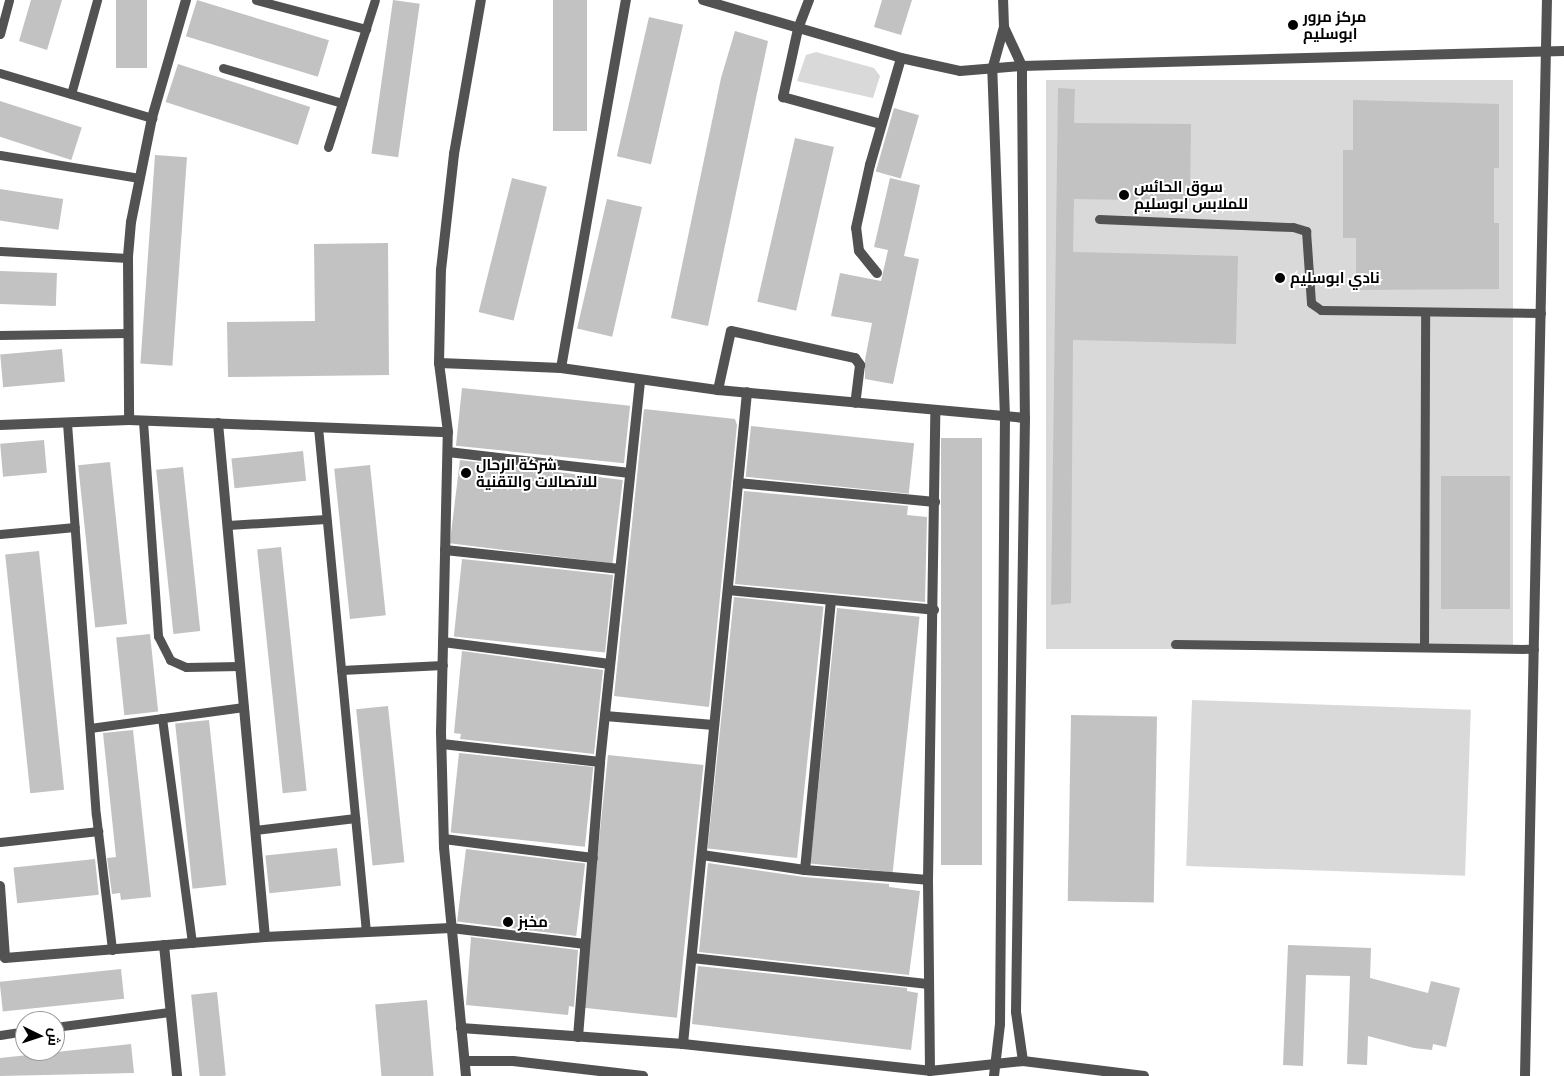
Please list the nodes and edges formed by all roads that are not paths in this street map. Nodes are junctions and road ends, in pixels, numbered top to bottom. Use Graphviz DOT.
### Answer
graph roads {
  1 [pos="9,0"];
  2 [pos="98,0"];
  3 [pos="186,0"];
  4 [pos="256,0"];
  5 [pos="375,0"];
  6 [pos="481,0"];
  7 [pos="626,0"];
  8 [pos="703,0"];
  9 [pos="809,0"];
  10 [pos="1003,0"];
  11 [pos="1547,0"];
  12 [pos="1004,27"];
  13 [pos="366,29"];
  14 [pos="798,29"];
  15 [pos="0,34"];
  16 [pos="1546,50"];
  17 [pos="1564,51"];
  18 [pos="901,58"];
  19 [pos="1022,66"];
  20 [pos="223,68"];
  21 [pos="992,70"];
  22 [pos="0,73"];
  23 [pos="71,94"];
  24 [pos="342,103"];
  25 [pos="152,118"];
  26 [pos="882,124"];
  27 [pos="328,147"];
  28 [pos="0,155"];
  29 [pos="139,178"];
  30 [pos="1099,219"];
  31 [pos="0,251"];
  32 [pos="128,258"];
  33 [pos="877,273"];
  34 [pos="1425,312"];
  35 [pos="1540,314"];
  36 [pos="128,333"];
  37 [pos="0,335"];
  38 [pos="439,363"];
  39 [pos="561,368"];
  40 [pos="640,380"];
  41 [pos="718,390"];
  42 [pos="747,392"];
  43 [pos="855,403"];
  44 [pos="935,410"];
  45 [pos="1005,417"];
  46 [pos="1025,418"];
  47 [pos="129,420"];
  48 [pos="143,421"];
  49 [pos="67,422"];
  50 [pos="218,423"];
  51 [pos="0,425"];
  52 [pos="318,427"];
  53 [pos="448,432"];
  54 [pos="448,452"];
  55 [pos="630,473"];
  56 [pos="738,483"];
  57 [pos="935,502"];
  58 [pos="326,519"];
  59 [pos="228,526"];
  60 [pos="75,527"];
  61 [pos="0,534"];
  62 [pos="445,550"];
  63 [pos="620,569"];
  64 [pos="728,590"];
  65 [pos="831,600"];
  66 [pos="934,610"];
  67 [pos="443,642"];
  68 [pos="1175,644"];
  69 [pos="1424,647"];
  70 [pos="1534,648"];
  71 [pos="610,664"];
  72 [pos="443,665"];
  73 [pos="240,666"];
  74 [pos="341,670"];
  75 [pos="244,707"];
  76 [pos="605,716"];
  77 [pos="162,718"];
  78 [pos="714,725"];
  79 [pos="90,728"];
  80 [pos="442,744"];
  81 [pos="600,762"];
  82 [pos="354,818"];
  83 [pos="255,830"];
  84 [pos="98,831"];
  85 [pos="444,839"];
  86 [pos="0,842"];
  87 [pos="702,855"];
  88 [pos="592,858"];
  89 [pos="805,870"];
  90 [pos="928,880"];
  91 [pos="0,886"];
  92 [pos="451,928"];
  93 [pos="366,932"];
  94 [pos="265,938"];
  95 [pos="192,943"];
  96 [pos="585,944"];
  97 [pos="164,946"];
  98 [pos="112,950"];
  99 [pos="3,958"];
  100 [pos="692,958"];
  101 [pos="929,984"];
  102 [pos="169,1012"];
  103 [pos="65,1026"];
  104 [pos="461,1028"];
  105 [pos="15,1032"];
  106 [pos="0,1034"];
  107 [pos="578,1037"];
  108 [pos="683,1044"];
  109 [pos="465,1061"];
  110 [pos="1023,1061"];
  111 [pos="996,1062"];
  112 [pos="930,1071"];
  113 [pos="177,1076"];
  114 [pos="466,1076"];
  115 [pos="643,1076"];
  116 [pos="994,1076"];
  117 [pos="1144,1076"];
  118 [pos="1525,1076"];
  1 -- 15 [label="lane"];
  2 -- 23 [label="lane"];
  3 -- 25 [label="street"];
  4 -- 13 [label="lane"];
  5 -- 13 [label="lane"];
  6 -- 38 [label="street"];
  7 -- 39 [label="street"];
  8 -- 14 [label="street"];
  9 -- 14 [label="street"];
  10 -- 12 [label="street"];
  11 -- 16 [label="street"];
  12 -- 19 [label="street"];
  12 -- 21 [label="street"];
  13 -- 24 [label="lane"];
  14 -- 18 [label="street"];
  14 -- 26 [label="street"];
  16 -- 17 [label="street"];
  16 -- 19 [label="street"];
  16 -- 35 [label="street"];
  18 -- 21 [label="street"];
  18 -- 26 [label="street"];
  19 -- 21 [label="street"];
  19 -- 46 [label="street"];
  20 -- 24 [label="lane"];
  21 -- 45 [label="street"];
  22 -- 23 [label="lane"];
  23 -- 25 [label="lane"];
  24 -- 27 [label="lane"];
  25 -- 29 [label="street"];
  26 -- 33 [label="street"];
  28 -- 29 [label="lane"];
  29 -- 32 [label="street"];
  30 -- 34 [label="lane"];
  31 -- 32 [label="lane"];
  32 -- 36 [label="street"];
  34 -- 35 [label="lane"];
  34 -- 69 [label="lane"];
  35 -- 70 [label="street"];
  36 -- 37 [label="lane"];
  36 -- 47 [label="street"];
  38 -- 39 [label="street"];
  38 -- 53 [label="street"];
  39 -- 40 [label="street"];
  40 -- 41 [label="street"];
  40 -- 55 [label="street"];
  41 -- 42 [label="street"];
  41 -- 43 [label="street"];
  42 -- 43 [label="street"];
  42 -- 56 [label="street"];
  43 -- 44 [label="street"];
  44 -- 45 [label="street"];
  44 -- 57 [label="street"];
  45 -- 46 [label="street"];
  45 -- 111 [label="street"];
  46 -- 110 [label="street"];
  47 -- 48 [label="street"];
  47 -- 49 [label="street"];
  48 -- 50 [label="street"];
  48 -- 73 [label="lane"];
  49 -- 51 [label="street"];
  49 -- 60 [label="lane"];
  50 -- 52 [label="street"];
  50 -- 59 [label="street"];
  52 -- 53 [label="street"];
  52 -- 58 [label="lane"];
  53 -- 54 [label="street"];
  54 -- 55 [label="street"];
  54 -- 62 [label="street"];
  55 -- 63 [label="street"];
  56 -- 57 [label="street"];
  56 -- 64 [label="street"];
  57 -- 66 [label="street"];
  58 -- 59 [label="lane"];
  58 -- 74 [label="lane"];
  59 -- 73 [label="street"];
  60 -- 61 [label="lane"];
  60 -- 79 [label="lane"];
  62 -- 63 [label="street"];
  62 -- 67 [label="street"];
  63 -- 71 [label="street"];
  64 -- 65 [label="street"];
  64 -- 78 [label="street"];
  65 -- 66 [label="street"];
  65 -- 89 [label="street"];
  66 -- 90 [label="street"];
  67 -- 71 [label="street"];
  67 -- 72 [label="street"];
  68 -- 69 [label="lane"];
  69 -- 70 [label="lane"];
  70 -- 118 [label="street"];
  71 -- 76 [label="street"];
  72 -- 74 [label="lane"];
  72 -- 80 [label="street"];
  73 -- 75 [label="street"];
  74 -- 82 [label="lane"];
  75 -- 77 [label="lane"];
  75 -- 83 [label="street"];
  76 -- 78 [label="street"];
  76 -- 81 [label="street"];
  77 -- 79 [label="lane"];
  77 -- 95 [label="lane"];
  78 -- 87 [label="street"];
  79 -- 84 [label="lane"];
  80 -- 81 [label="street"];
  80 -- 85 [label="street"];
  81 -- 88 [label="street"];
  82 -- 83 [label="lane"];
  82 -- 93 [label="lane"];
  83 -- 94 [label="street"];
  84 -- 86 [label="lane"];
  84 -- 98 [label="lane"];
  85 -- 88 [label="street"];
  85 -- 92 [label="street"];
  87 -- 89 [label="street"];
  87 -- 100 [label="street"];
  88 -- 96 [label="street"];
  89 -- 90 [label="street"];
  90 -- 101 [label="street"];
  91 -- 99 [label="street"];
  92 -- 93 [label="street"];
  92 -- 96 [label="street"];
  92 -- 104 [label="street"];
  93 -- 94 [label="street"];
  94 -- 95 [label="street"];
  95 -- 97 [label="street"];
  96 -- 107 [label="street"];
  97 -- 98 [label="street"];
  97 -- 102 [label="street"];
  98 -- 99 [label="street"];
  100 -- 101 [label="street"];
  100 -- 108 [label="street"];
  101 -- 112 [label="street"];
  102 -- 103 [label="lane"];
  102 -- 113 [label="street"];
  104 -- 107 [label="street"];
  104 -- 109 [label="street"];
  105 -- 106 [label="lane"];
  107 -- 108 [label="street"];
  108 -- 112 [label="street"];
  109 -- 114 [label="street"];
  109 -- 115 [label="street"];
  110 -- 111 [label="street"];
  110 -- 117 [label="street"];
  111 -- 112 [label="street"];
  111 -- 116 [label="street"];
}
